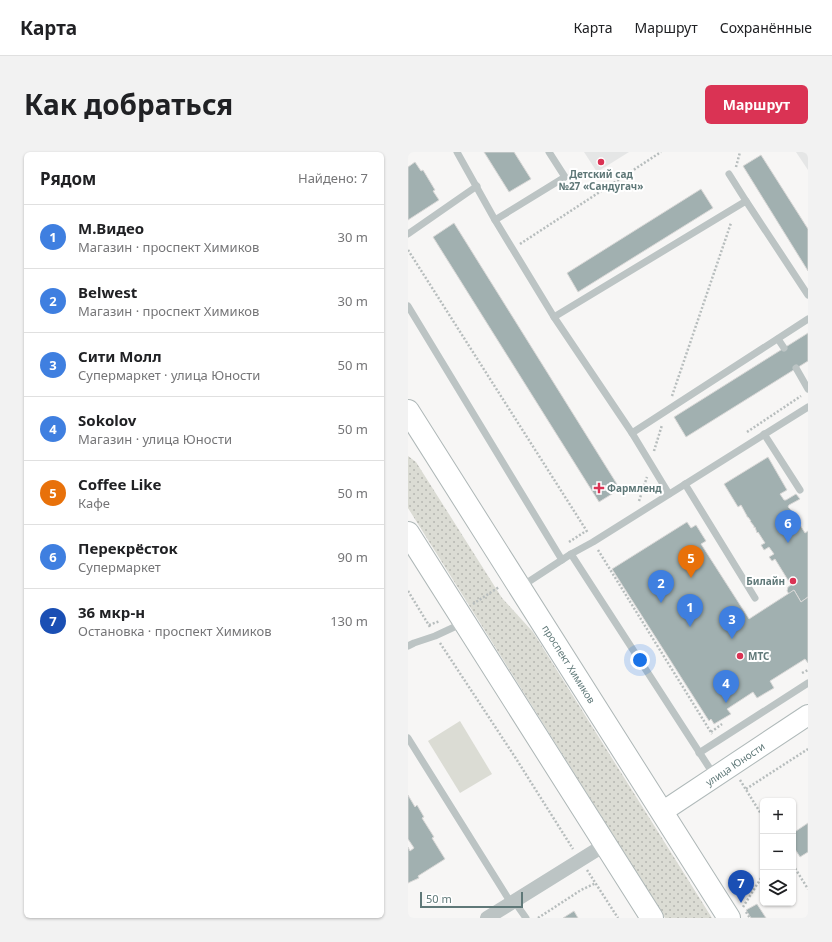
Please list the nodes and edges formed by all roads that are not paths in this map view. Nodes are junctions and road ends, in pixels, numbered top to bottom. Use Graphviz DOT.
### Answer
graph roads {
  1 [pos="457,152"];
  2 [pos="549,152"];
  3 [pos="730,174"];
  4 [pos="477,186"];
  5 [pos="746,201"];
  6 [pos="496,220"];
  7 [pos="408,234"];
  8 [pos="808,295"];
  9 [pos="408,306"];
  10 [pos="554,317"];
  11 [pos="808,319"];
  12 [pos="778,339"];
  13 [pos="784,348"];
  14 [pos="796,368"];
  15 [pos="808,389"];
  16 [pos="808,407"];
  17 [pos="408,411"];
  18 [pos="632,433"];
  19 [pos="764,434"];
  20 [pos="418,442"];
  21 [pos="685,484"];
  22 [pos="800,490"];
  23 [pos="669,494"];
  24 [pos="408,533"];
  25 [pos="571,554"];
  26 [pos="562,560"];
  27 [pos="520,587"];
  28 [pos="755,598"];
  29 [pos="465,622"];
  30 [pos="408,646"];
  31 [pos="808,683"];
  32 [pos="808,715"];
  33 [pos="408,738"];
  34 [pos="699,753"];
  35 [pos="715,777"];
  36 [pos="662,812"];
  37 [pos="606,844"];
  38 [pos="513,902"];
  39 [pos="487,918"];
  40 [pos="526,918"];
  41 [pos="652,918"];
  42 [pos="729,918"];
  1 -- 4 [label="lane"];
  2 -- 6 [label="lane"];
  3 -- 5 [label="lane"];
  4 -- 6 [label="lane"];
  4 -- 7 [label="lane"];
  5 -- 8 [label="lane"];
  5 -- 10 [label="lane"];
  6 -- 10 [label="lane"];
  9 -- 26 [label="lane"];
  10 -- 18 [label="lane"];
  11 -- 12 [label="lane"];
  12 -- 13 [label="lane"];
  12 -- 18 [label="lane"];
  14 -- 15 [label="lane"];
  16 -- 19 [label="lane"];
  17 -- 20 [label="main road, проспект Химиков"];
  18 -- 23 [label="lane"];
  19 -- 21 [label="lane"];
  19 -- 22 [label="lane"];
  20 -- 27 [label="main road, проспект Химиков"];
  21 -- 23 [label="lane"];
  21 -- 28 [label="lane"];
  23 -- 25 [label="lane"];
  24 -- 29 [label="main road"];
  25 -- 26 [label="lane"];
  25 -- 34 [label="lane"];
  26 -- 27 [label="lane"];
  27 -- 36 [label="main road, проспект Химиков"];
  29 -- 30 [label="lane"];
  29 -- 37 [label="main road"];
  31 -- 34 [label="lane"];
  32 -- 35 [label="street, улица Юности"];
  33 -- 38 [label="lane"];
  34 -- 35 [label="lane"];
  35 -- 36 [label="street, улица Юности"];
  36 -- 42 [label="main road, проспект Химиков"];
  37 -- 38 [label="street"];
  37 -- 41 [label="main road"];
  38 -- 39 [label="street"];
  38 -- 40 [label="lane"];
}
